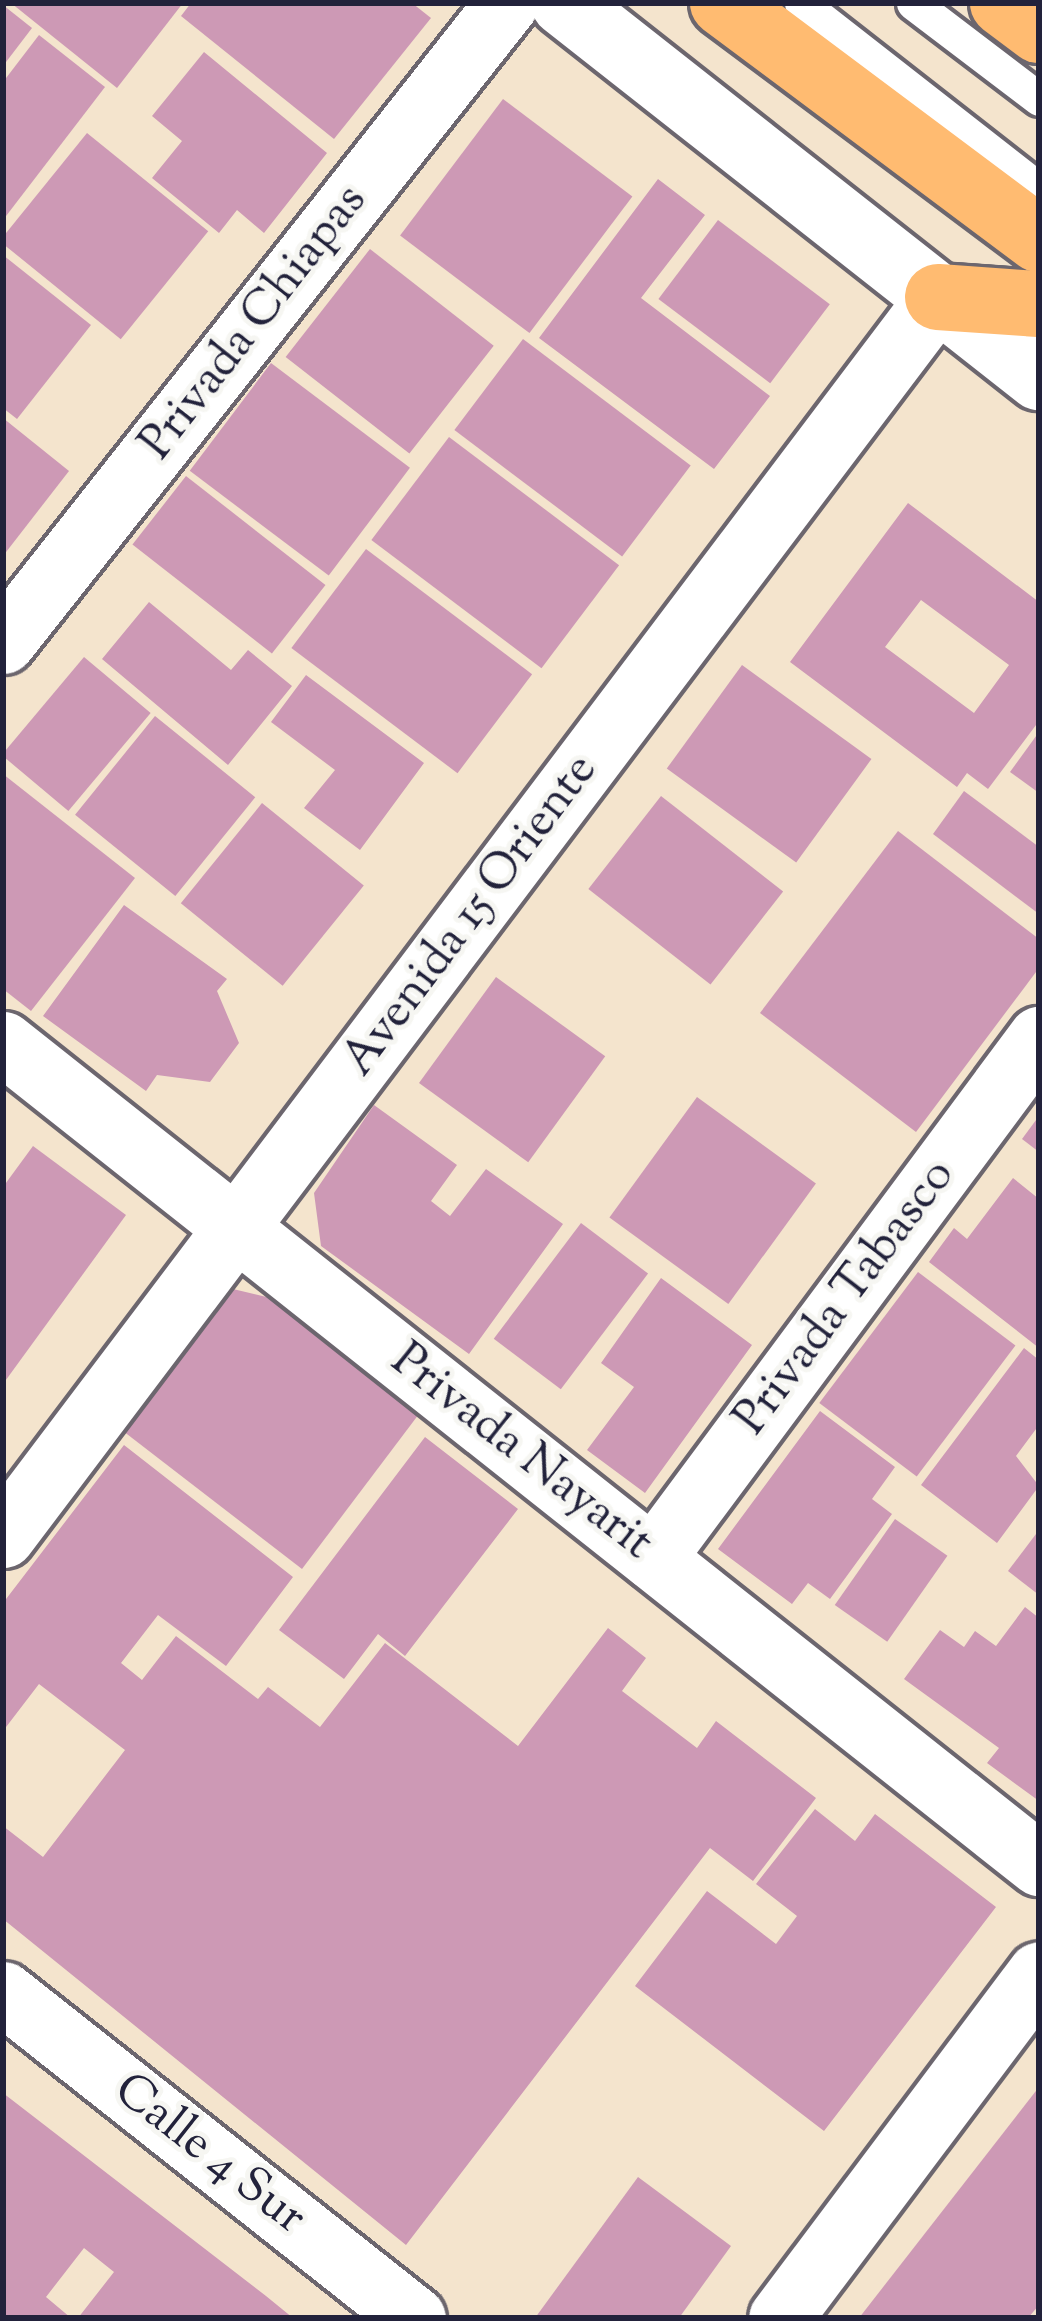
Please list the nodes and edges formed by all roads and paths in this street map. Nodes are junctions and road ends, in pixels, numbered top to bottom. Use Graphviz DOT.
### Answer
graph roads {
  1 [pos="507,3"];
  2 [pos="564,3"];
  3 [pos="723,3"];
  4 [pos="801,3"];
  5 [pos="913,3"];
  6 [pos="1003,3"];
  7 [pos="1039,30"];
  8 [pos="1039,99"];
  9 [pos="1039,189"];
  10 [pos="1039,239"];
  11 [pos="938,297"];
  12 [pos="1039,304"];
  13 [pos="1039,377"];
  14 [pos="3,642"];
  15 [pos="1039,1038"];
  16 [pos="3,1043"];
  17 [pos="236,1228"];
  18 [pos="3,1536"];
  19 [pos="653,1558"];
  20 [pos="1039,1864"];
  21 [pos="1039,1973"];
  22 [pos="3,1993"];
  23 [pos="414,2318"];
  24 [pos="779,2318"];
  1 -- 14 [label="street, Privada Chiapas"];
  2 -- 11 [label="street"];
  3 -- 10 [label="main road"];
  4 -- 9 [label="lane"];
  5 -- 8 [label="lane"];
  6 -- 7 [label="main road"];
  11 -- 12 [label="main road"];
  11 -- 13 [label="street"];
  11 -- 17 [label="street, Avenida 15 Oriente"];
  15 -- 19 [label="street, Privada Tabasco"];
  16 -- 17 [label="street, Privada Nayarit"];
  17 -- 18 [label="street, Avenida 15 Oriente"];
  17 -- 19 [label="street, Privada Nayarit"];
  19 -- 20 [label="street, Privada Nayarit"];
  21 -- 24 [label="street"];
  22 -- 23 [label="street, Calle 4 Sur"];
}
